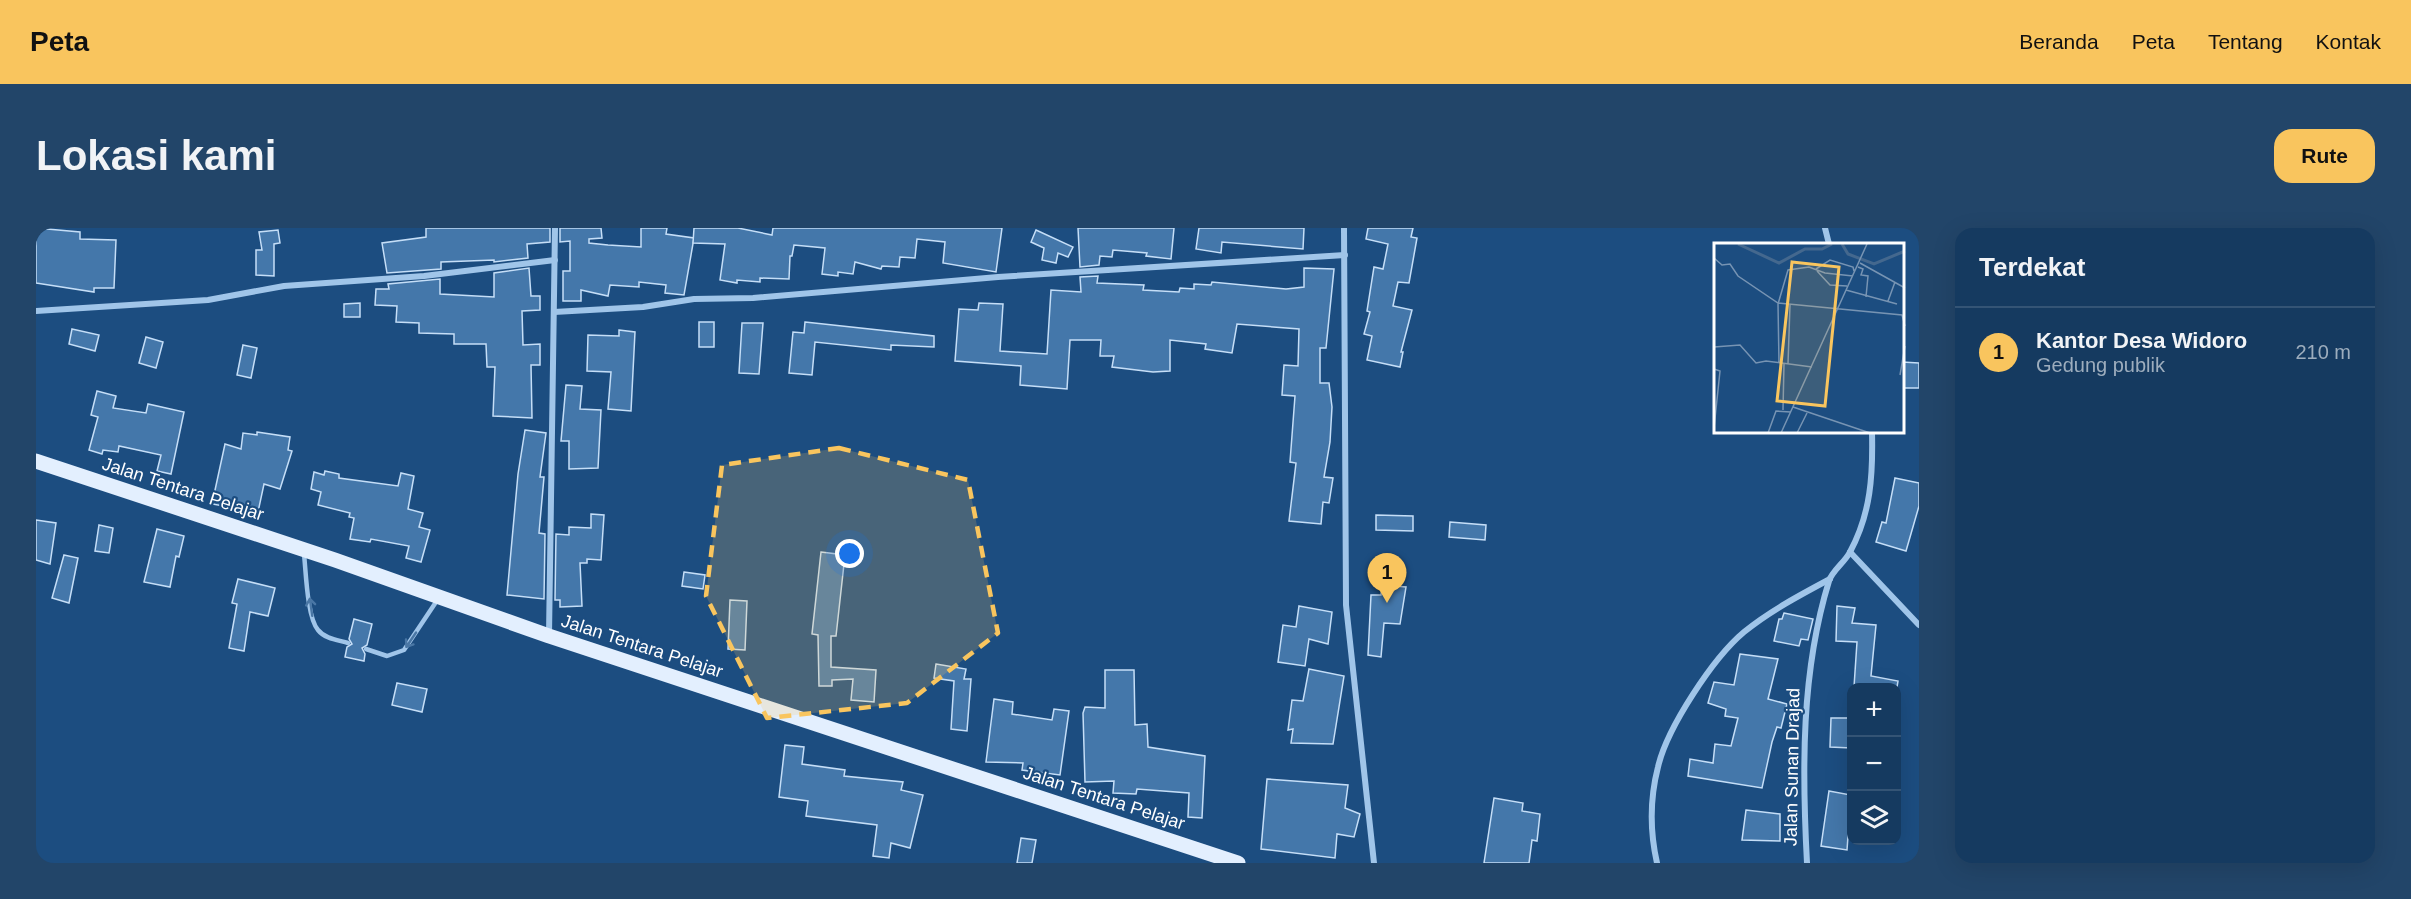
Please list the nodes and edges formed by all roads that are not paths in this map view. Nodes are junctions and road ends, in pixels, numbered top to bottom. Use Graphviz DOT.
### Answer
graph roads {
  1 [pos="555,228"];
  2 [pos="1344,228"];
  3 [pos="1825,228"];
  4 [pos="1829,243"];
  5 [pos="1345,255"];
  6 [pos="555,260"];
  7 [pos="36,311"];
  8 [pos="554,312"];
  9 [pos="1872,434"];
  10 [pos="36,461"];
  11 [pos="303,549"];
  12 [pos="1850,552"];
  13 [pos="1830,579"];
  14 [pos="440,597"];
  15 [pos="1919,625"];
  16 [pos="549,636"];
  17 [pos="348,643"];
  18 [pos="366,649"];
  19 [pos="1238,863"];
  20 [pos="1374,863"];
  21 [pos="1657,863"];
  22 [pos="1807,863"];
  1 -- 6 [label="street"];
  2 -- 5 [label="street"];
  3 -- 4 [label="street"];
  5 -- 8 [label="street"];
  5 -- 20 [label="street"];
  6 -- 7 [label="street"];
  6 -- 8 [label="street"];
  8 -- 16 [label="street"];
  9 -- 12 [label="street, Jalan Sunan Drajad"];
  10 -- 11 [label="main road, Jalan Tentara Pelajar"];
  11 -- 14 [label="main road, Jalan Tentara Pelajar"];
  17 -- 11 [label="lane, one-way"];
  12 -- 13 [label="street, Jalan Sunan Drajad"];
  12 -- 15 [label="street"];
  13 -- 21 [label="street"];
  13 -- 22 [label="street, Jalan Sunan Drajad"];
  14 -- 16 [label="main road, Jalan Tentara Pelajar"];
  14 -- 18 [label="lane, one-way"];
  16 -- 19 [label="main road, Jalan Tentara Pelajar"];
}
